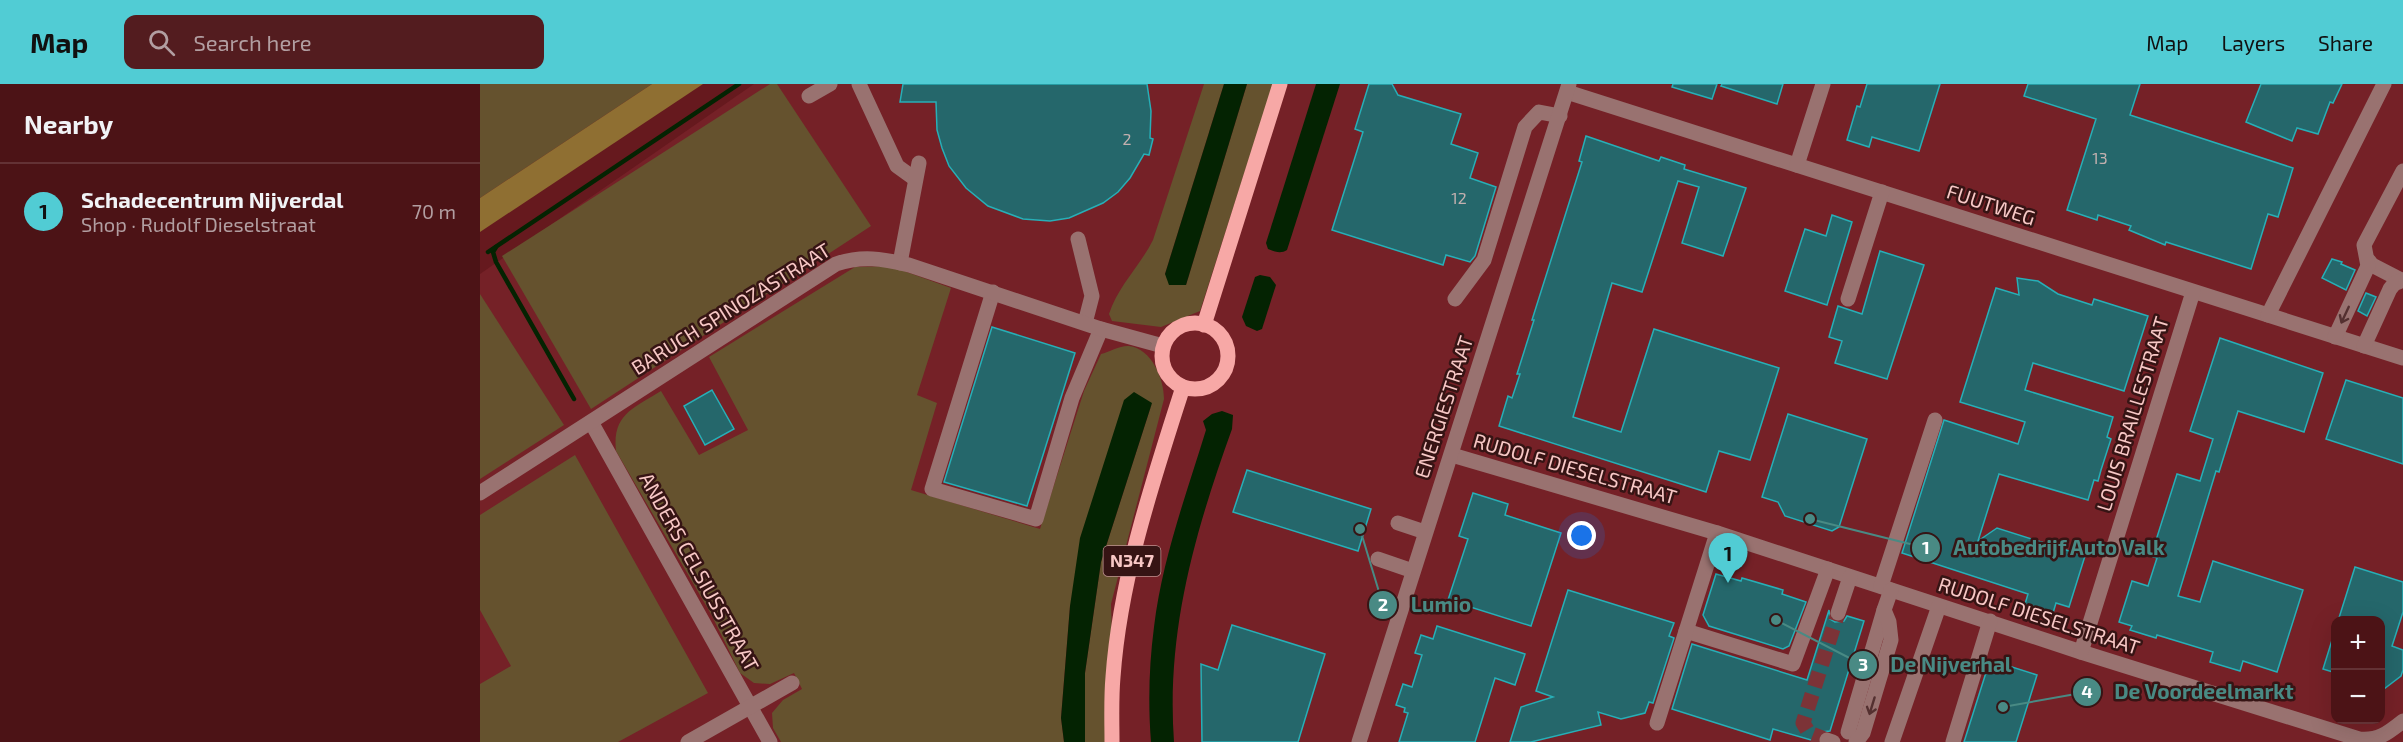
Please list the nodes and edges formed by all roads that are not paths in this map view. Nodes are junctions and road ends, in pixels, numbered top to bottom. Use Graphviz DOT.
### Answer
graph roads {
  1 [pos="830,84"];
  2 [pos="859,84"];
  3 [pos="1281,84"];
  4 [pos="1823,84"];
  5 [pos="2384,84"];
  6 [pos="1568,88"];
  7 [pos="809,96"];
  8 [pos="1560,116"];
  9 [pos="919,163"];
  10 [pos="1797,165"];
  11 [pos="2403,171"];
  12 [pos="915,179"];
  13 [pos="1882,192"];
  14 [pos="1078,239"];
  15 [pos="900,263"];
  16 [pos="2367,268"];
  17 [pos="2402,280"];
  18 [pos="2193,291"];
  19 [pos="993,292"];
  20 [pos="1455,299"];
  21 [pos="1848,299"];
  22 [pos="2268,315"];
  23 [pos="1084,323"];
  24 [pos="1204,325"];
  25 [pos="1101,329"];
  26 [pos="2335,337"];
  27 [pos="1163,346"];
  28 [pos="2364,346"];
  29 [pos="2403,358"];
  30 [pos="1183,387"];
  31 [pos="1935,420"];
  32 [pos="591,422"];
  33 [pos="1452,455"];
  34 [pos="480,494"];
  35 [pos="1398,523"];
  36 [pos="1425,531"];
  37 [pos="1718,533"];
  38 [pos="1378,559"];
  39 [pos="1828,569"];
  40 [pos="1413,571"];
  41 [pos="1850,577"];
  42 [pos="1886,588"];
  43 [pos="1939,606"];
  44 [pos="1838,613"];
  45 [pos="1990,621"];
  46 [pos="1686,631"];
  47 [pos="2081,652"];
  48 [pos="792,683"];
  49 [pos="751,707"];
  50 [pos="2403,721"];
  51 [pos="1657,723"];
  52 [pos="1852,737"];
  53 [pos="2383,740"];
  54 [pos="688,742"];
  55 [pos="770,742"];
  56 [pos="1112,742"];
  57 [pos="1359,742"];
  58 [pos="1892,742"];
  59 [pos="1953,742"];
  1 -- 7 [label="street"];
  2 -- 12 [label="street"];
  3 -- 24 [label="main road"];
  4 -- 10 [label="street"];
  5 -- 22 [label="street"];
  6 -- 8 [label="street, ENERGIESTRAAT"];
  6 -- 10 [label="street, FUUTWEG"];
  8 -- 20 [label="street"];
  8 -- 33 [label="street, ENERGIESTRAAT"];
  9 -- 12 [label="street"];
  10 -- 13 [label="street, FUUTWEG"];
  11 -- 16 [label="street"];
  12 -- 15 [label="street"];
  13 -- 18 [label="street, FUUTWEG"];
  13 -- 21 [label="street"];
  14 -- 23 [label="street"];
  15 -- 19 [label="street, BARUCH SPINOZASTRAAT"];
  15 -- 32 [label="street, BARUCH SPINOZASTRAAT"];
  16 -- 17 [label="street"];
  16 -- 26 [label="street, one-way"];
  17 -- 28 [label="street"];
  18 -- 22 [label="street, FUUTWEG"];
  18 -- 47 [label="street, LOUIS BRAILLESTRAAT"];
  19 -- 23 [label="street, BARUCH SPINOZASTRAAT"];
  19 -- 25 [label="street"];
  22 -- 26 [label="street, FUUTWEG"];
  23 -- 25 [label="street, BARUCH SPINOZASTRAAT"];
  24 -- 27 [label="main road"];
  24 -- 30 [label="main road"];
  25 -- 27 [label="street, BARUCH SPINOZASTRAAT"];
  26 -- 28 [label="street, FUUTWEG"];
  27 -- 30 [label="main road"];
  28 -- 29 [label="street, FUUTWEG"];
  30 -- 56 [label="main road, N347"];
  31 -- 42 [label="street"];
  32 -- 34 [label="street, BARUCH SPINOZASTRAAT"];
  32 -- 49 [label="street, ANDERS CELSIUSSTRAAT"];
  33 -- 36 [label="street, ENERGIESTRAAT"];
  33 -- 37 [label="street, RUDOLF DIESELSTRAAT"];
  35 -- 36 [label="street"];
  36 -- 40 [label="street, ENERGIESTRAAT"];
  37 -- 39 [label="street, RUDOLF DIESELSTRAAT"];
  37 -- 46 [label="street"];
  38 -- 40 [label="street"];
  39 -- 41 [label="street, RUDOLF DIESELSTRAAT"];
  39 -- 46 [label="street"];
  40 -- 57 [label="street, ENERGIESTRAAT"];
  41 -- 42 [label="street, RUDOLF DIESELSTRAAT"];
  41 -- 44 [label="street"];
  42 -- 43 [label="street, RUDOLF DIESELSTRAAT"];
  42 -- 52 [label="street"];
  43 -- 45 [label="street, RUDOLF DIESELSTRAAT"];
  43 -- 58 [label="street"];
  45 -- 47 [label="street, RUDOLF DIESELSTRAAT"];
  45 -- 59 [label="street"];
  46 -- 51 [label="street"];
  47 -- 53 [label="street, RUDOLF DIESELSTRAAT"];
  48 -- 49 [label="street"];
  49 -- 54 [label="street"];
  49 -- 55 [label="street, ANDERS CELSIUSSTRAAT"];
  50 -- 53 [label="street, RUDOLF DIESELSTRAAT"];
}
